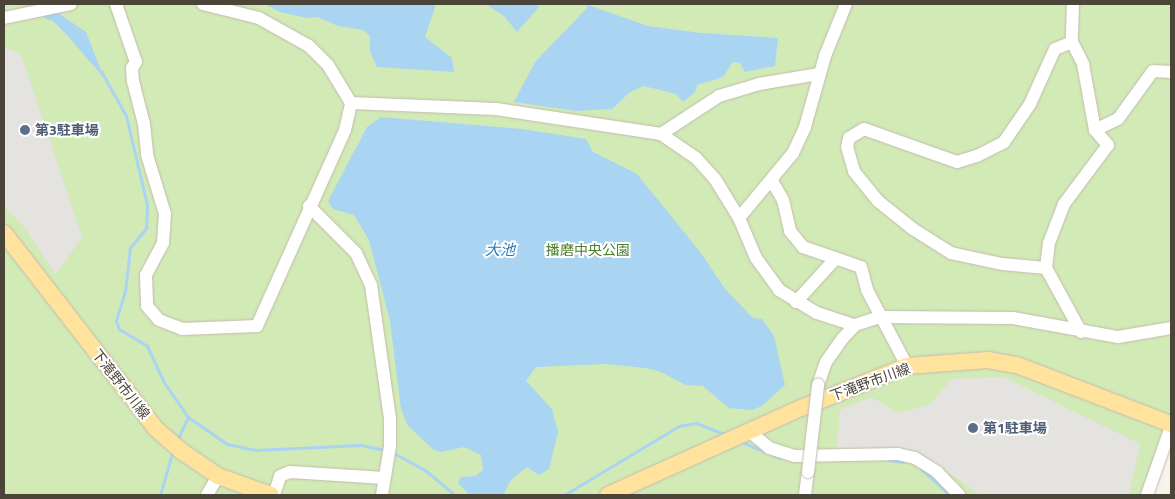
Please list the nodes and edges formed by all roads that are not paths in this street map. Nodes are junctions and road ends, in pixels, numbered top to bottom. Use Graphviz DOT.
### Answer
graph roads {
  1 [pos="71,4"];
  2 [pos="116,4"];
  3 [pos="203,4"];
  4 [pos="846,4"];
  5 [pos="1073,4"];
  6 [pos="4,18"];
  7 [pos="1072,42"];
  8 [pos="1171,72"];
  9 [pos="819,74"];
  10 [pos="351,103"];
  11 [pos="1096,130"];
  12 [pos="661,134"];
  13 [pos="772,181"];
  14 [pos="309,206"];
  15 [pos="739,218"];
  16 [pos="4,233"];
  17 [pos="836,258"];
  18 [pos="1046,268"];
  19 [pos="796,302"];
  20 [pos="880,317"];
  21 [pos="855,325"];
  22 [pos="1171,328"];
  23 [pos="1081,332"];
  24 [pos="908,366"];
  25 [pos="1171,426"];
  26 [pos="750,431"];
  27 [pos="218,476"];
  28 [pos="384,478"];
  29 [pos="274,491"];
  30 [pos="208,495"];
  31 [pos="382,495"];
  32 [pos="608,495"];
  33 [pos="805,495"];
  34 [pos="959,495"];
  35 [pos="1147,495"];
  1 -- 6 [label="street"];
  2 -- 14 [label="street"];
  3 -- 10 [label="street"];
  4 -- 9 [label="street"];
  5 -- 7 [label="street"];
  7 -- 11 [label="street"];
  7 -- 18 [label="street"];
  8 -- 11 [label="street"];
  9 -- 12 [label="street"];
  9 -- 13 [label="street"];
  10 -- 12 [label="street"];
  10 -- 14 [label="street"];
  11 -- 18 [label="street"];
  12 -- 15 [label="street"];
  13 -- 15 [label="street"];
  13 -- 17 [label="street"];
  14 -- 28 [label="street"];
  15 -- 19 [label="street"];
  16 -- 27 [label="main road, 下滝野市川線"];
  17 -- 19 [label="street"];
  17 -- 20 [label="street"];
  18 -- 23 [label="street"];
  19 -- 21 [label="street"];
  20 -- 21 [label="street"];
  20 -- 23 [label="street"];
  20 -- 24 [label="street"];
  21 -- 33 [label="street, bridge"];
  22 -- 23 [label="street"];
  24 -- 25 [label="main road, 下滝野市川線"];
  24 -- 26 [label="main road, 下滝野市川線"];
  25 -- 35 [label="street"];
  26 -- 32 [label="main road, 下滝野市川線"];
  26 -- 34 [label="street"];
  27 -- 29 [label="main road, 下滝野市川線"];
  27 -- 30 [label="street"];
  28 -- 29 [label="street"];
  28 -- 31 [label="street"];
}
